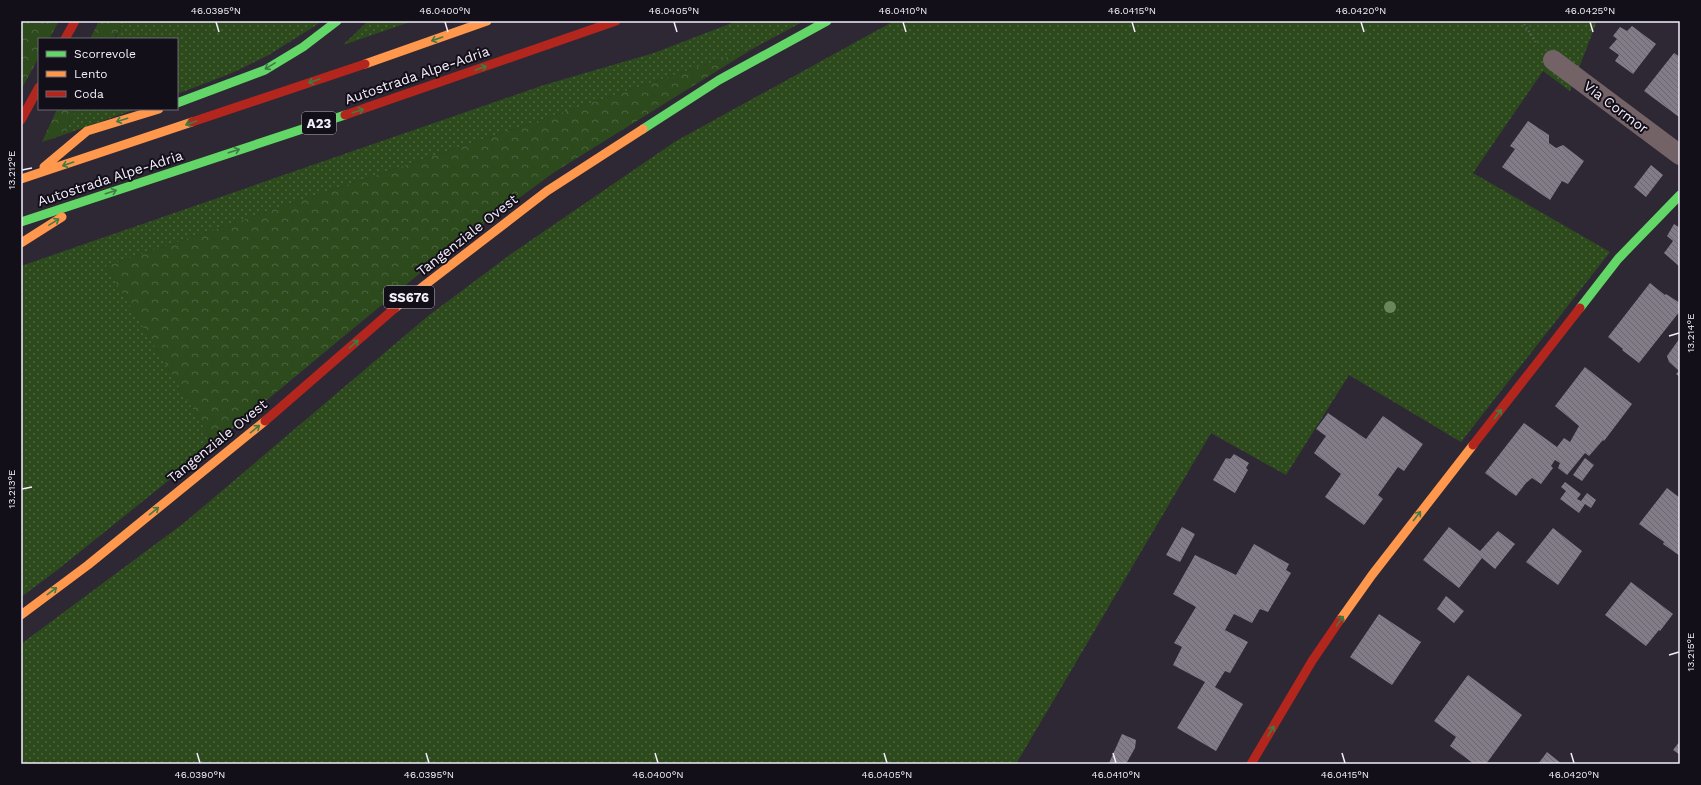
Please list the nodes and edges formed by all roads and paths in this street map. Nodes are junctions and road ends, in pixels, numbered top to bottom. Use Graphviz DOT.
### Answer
graph roads {
  1 [pos="75,21"];
  2 [pos="337,21"];
  3 [pos="487,21"];
  4 [pos="616,21"];
  5 [pos="827,21"];
  6 [pos="66,38"];
  7 [pos="1553,60"];
  8 [pos="38,89"];
  9 [pos="178,104"];
  10 [pos="156,110"];
  11 [pos="21,120"];
  12 [pos="1680,155"];
  13 [pos="35,175"];
  14 [pos="21,179"];
  15 [pos="1680,195"];
  16 [pos="93,198"];
  17 [pos="21,222"];
  18 [pos="21,243"];
  19 [pos="21,615"];
  20 [pos="1251,764"];
  1 -- 6 [label="main road"];
  2 -- 9 [label="main road, one-way"];
  3 -- 13 [label="main road, Autostrada Alpe-Adria, one-way"];
  16 -- 4 [label="main road, Autostrada Alpe-Adria / A23, one-way"];
  19 -- 5 [label="main road, Tangenziale Ovest / SS676, one-way"];
  7 -- 12 [label="street, Via Cormor"];
  8 -- 11 [label="main road"];
  10 -- 13 [label="main road, one-way"];
  13 -- 14 [label="main road, Autostrada Alpe-Adria"];
  20 -- 15 [label="main road, one-way"];
  16 -- 17 [label="main road, Autostrada Alpe-Adria / A23"];
  18 -- 16 [label="main road, one-way"];
}
